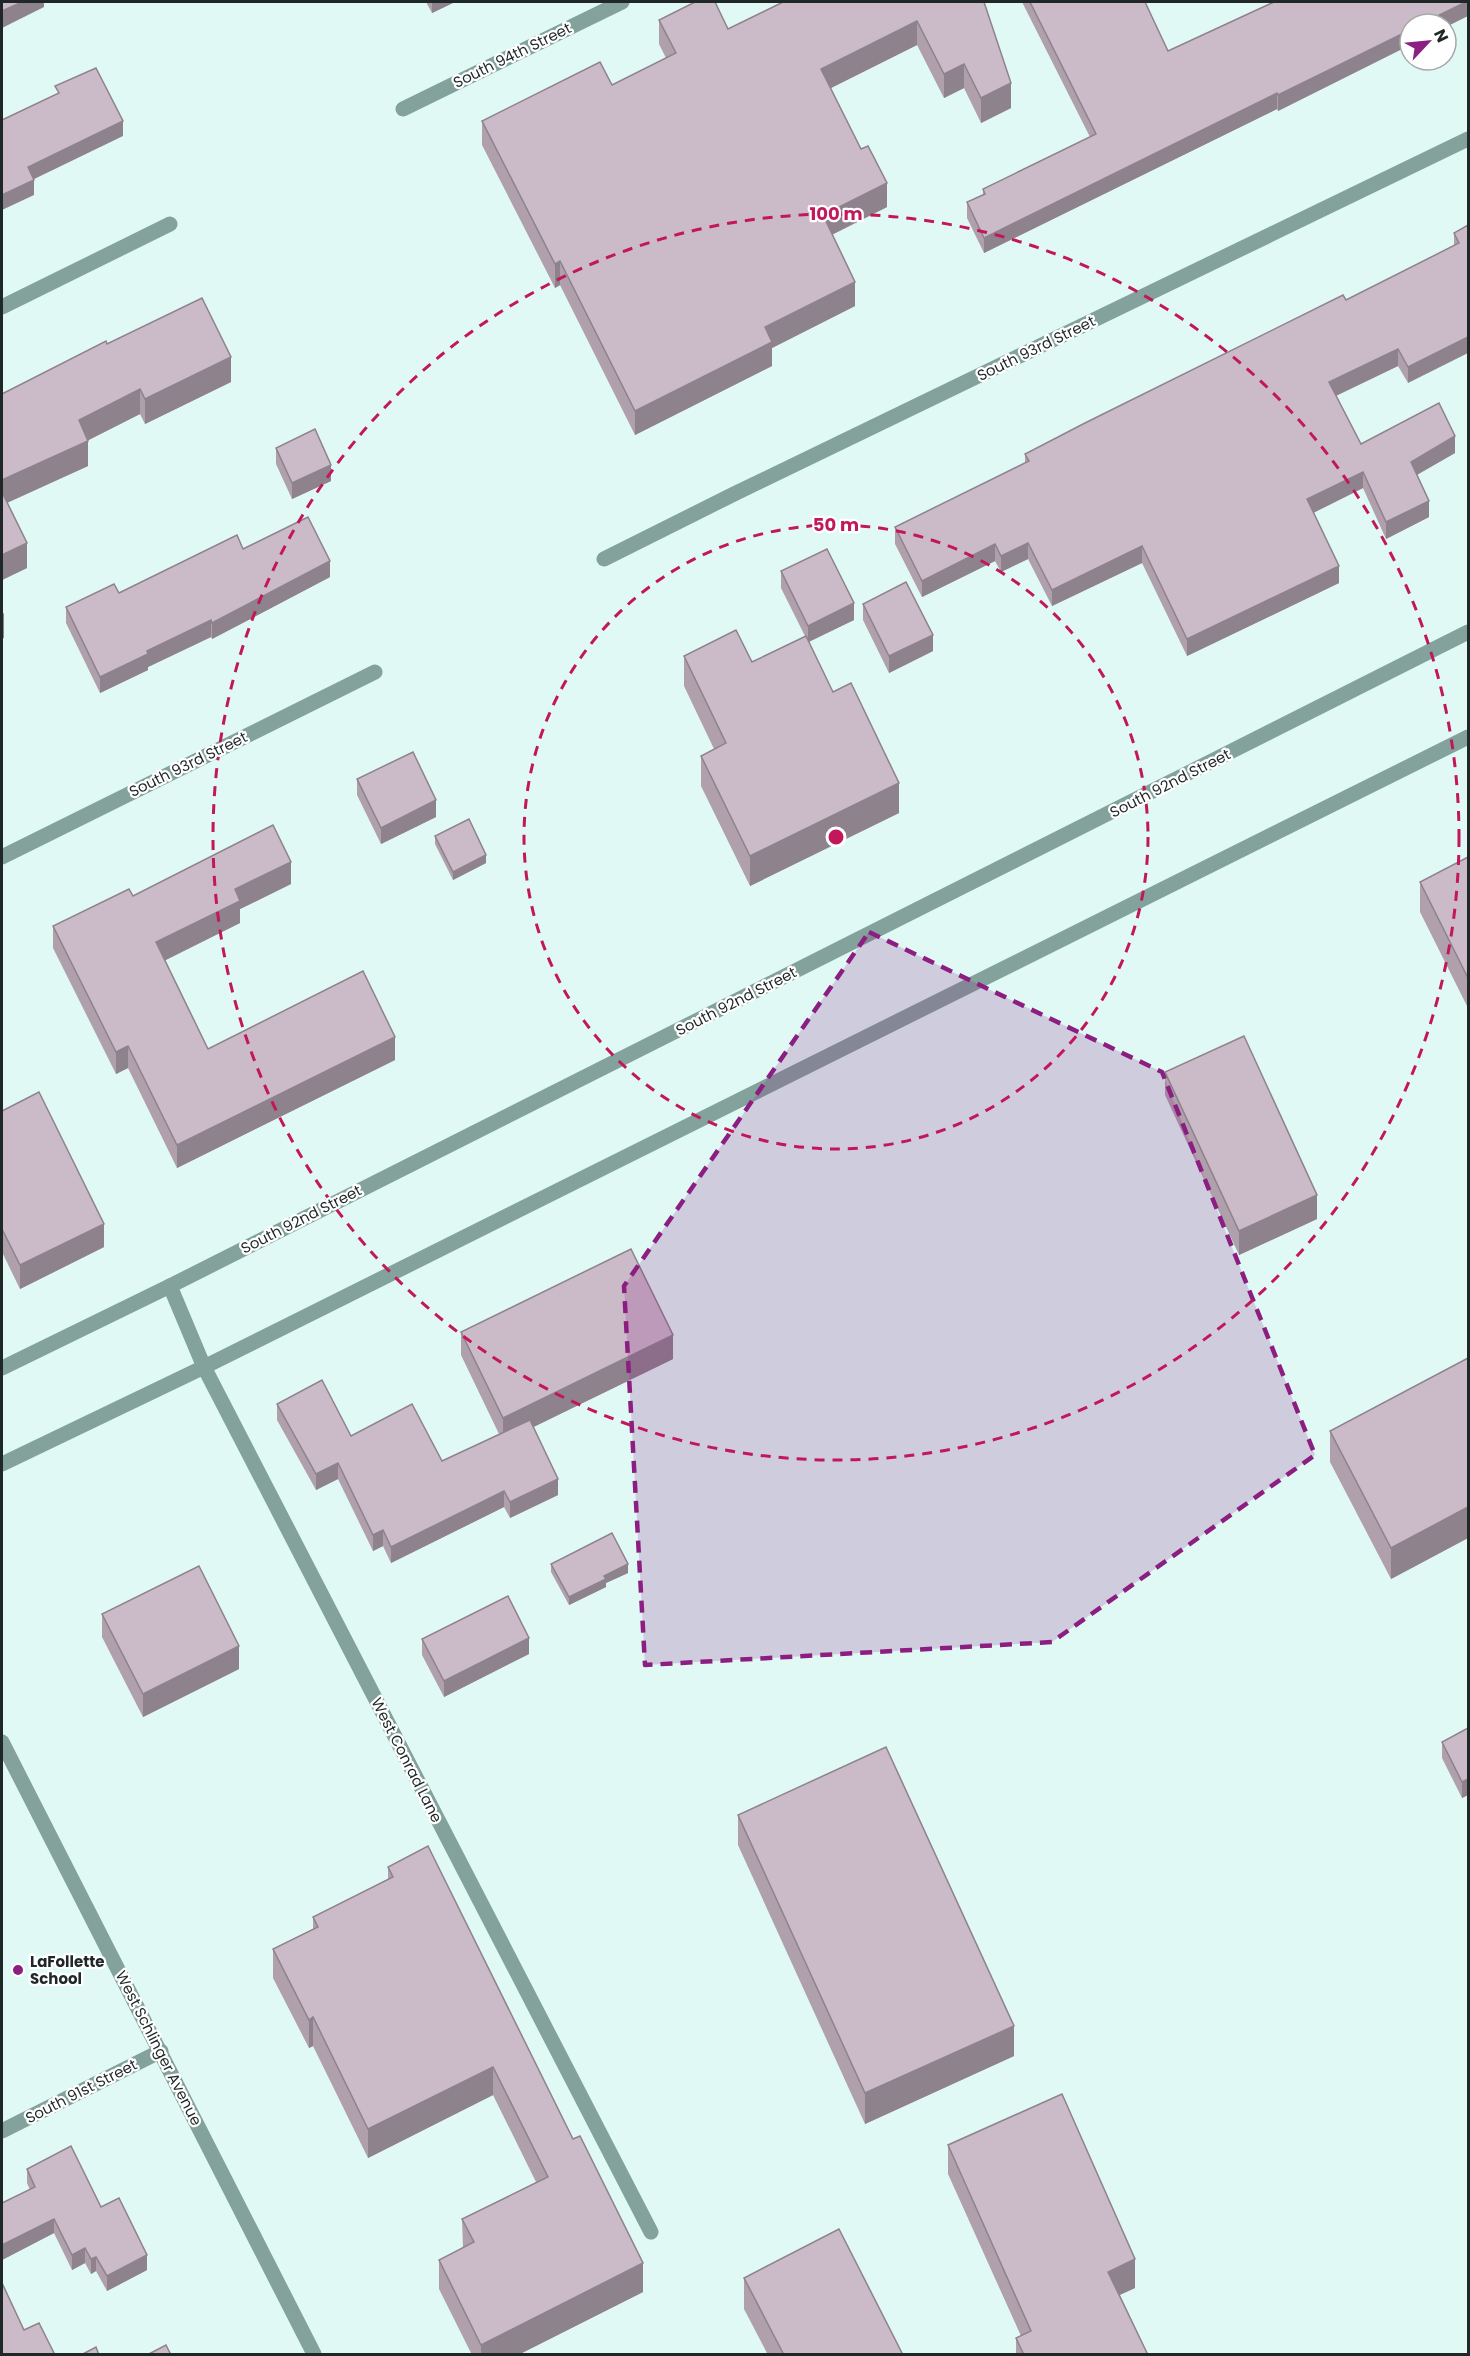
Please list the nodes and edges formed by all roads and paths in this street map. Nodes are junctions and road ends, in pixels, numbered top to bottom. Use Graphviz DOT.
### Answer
graph roads {
  1 [pos="621,2"];
  2 [pos="403,109"];
  3 [pos="1468,139"];
  4 [pos="170,224"];
  5 [pos="2,307"];
  6 [pos="604,559"];
  7 [pos="1468,632"];
  8 [pos="375,672"];
  9 [pos="1468,737"];
  10 [pos="2,856"];
  11 [pos="170,1286"];
  12 [pos="204,1367"];
  13 [pos="2,1368"];
  14 [pos="2,1464"];
  15 [pos="2,1742"];
  16 [pos="161,2051"];
  17 [pos="2,2131"];
  18 [pos="651,2232"];
  19 [pos="314,2355"];
  1 -- 2 [label="street, South 94th Street"];
  3 -- 6 [label="street, South 93rd Street"];
  4 -- 5 [label="street"];
  7 -- 11 [label="street, South 92nd Street"];
  8 -- 10 [label="street, South 93rd Street"];
  9 -- 12 [label="street"];
  11 -- 12 [label="street, West Conrad Lane"];
  11 -- 13 [label="street, South 92nd Street"];
  12 -- 14 [label="street"];
  12 -- 18 [label="street, West Conrad Lane"];
  15 -- 16 [label="street, West Schlinger Avenue"];
  16 -- 17 [label="street, South 91st Street"];
  16 -- 19 [label="street, West Schlinger Avenue"];
}
